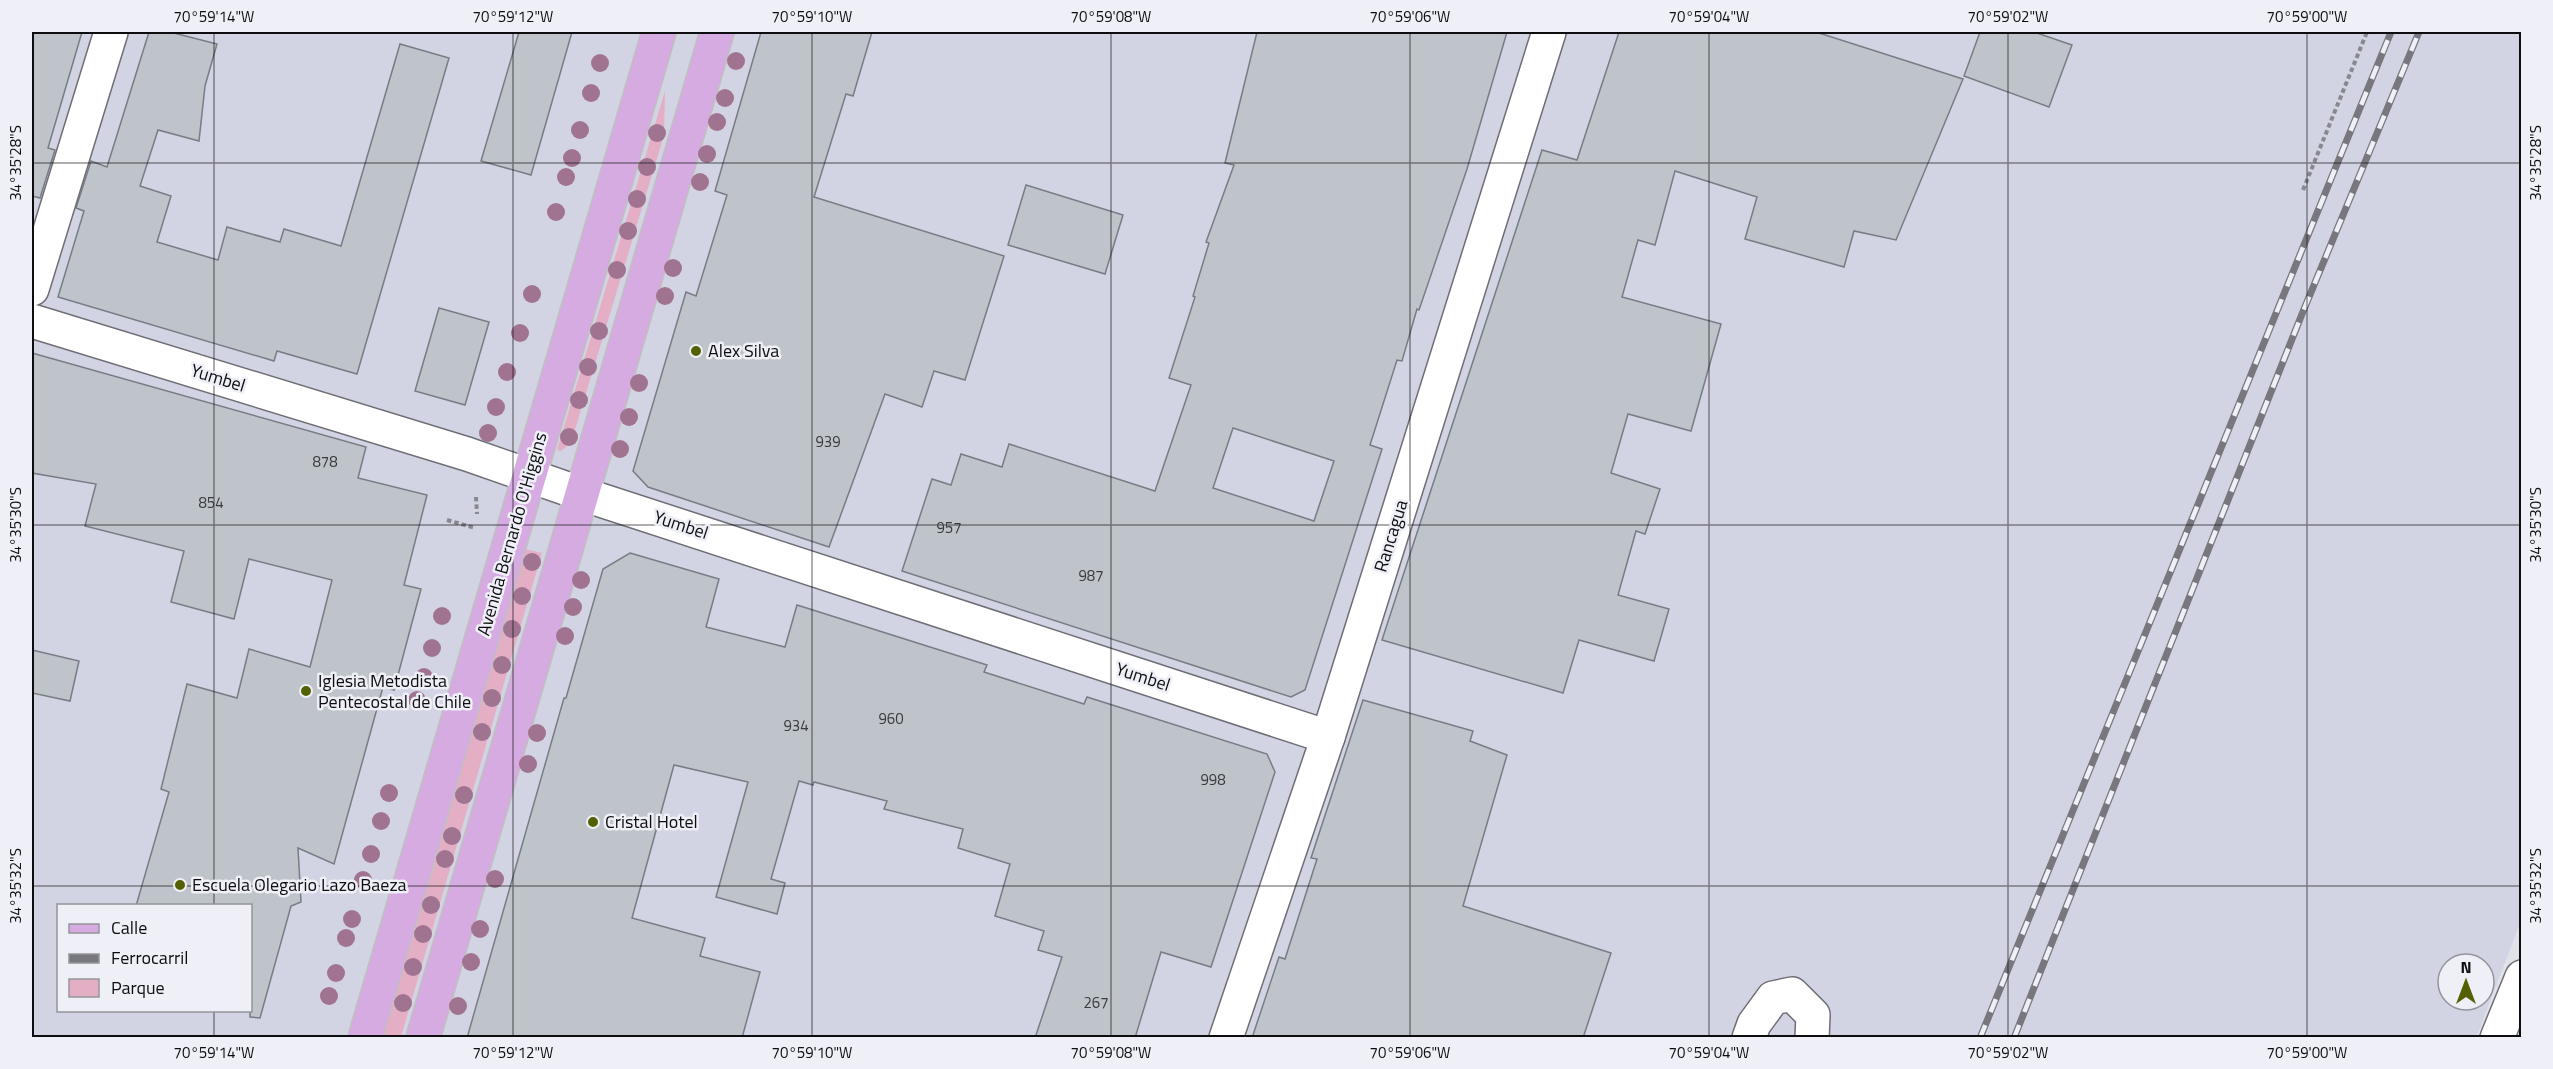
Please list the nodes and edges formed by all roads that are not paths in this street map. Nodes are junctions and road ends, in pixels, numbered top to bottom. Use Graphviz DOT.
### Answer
graph roads {
  1 [pos="111,32"];
  2 [pos="659,32"];
  3 [pos="717,32"];
  4 [pos="1549,32"];
  5 [pos="32,289"];
  6 [pos="32,321"];
  7 [pos="529,476"];
  8 [pos="582,494"];
  9 [pos="1328,737"];
  10 [pos="2522,977"];
  11 [pos="365,1038"];
  12 [pos="423,1038"];
  13 [pos="1226,1038"];
  14 [pos="1749,1038"];
  15 [pos="1812,1038"];
  16 [pos="2497,1038"];
  1 -- 5 [label="street"];
  2 -- 7 [label="main road, Avenida Bernardo O'Higgins"];
  3 -- 8 [label="main road"];
  4 -- 9 [label="street, Rancagua"];
  6 -- 7 [label="street, Yumbel"];
  7 -- 8 [label="street, Yumbel"];
  7 -- 11 [label="main road, Avenida Bernardo O'Higgins"];
  8 -- 9 [label="street, Yumbel"];
  8 -- 12 [label="main road"];
  9 -- 13 [label="street, Rancagua"];
  10 -- 16 [label="street"];
  14 -- 15 [label="street"];
}
